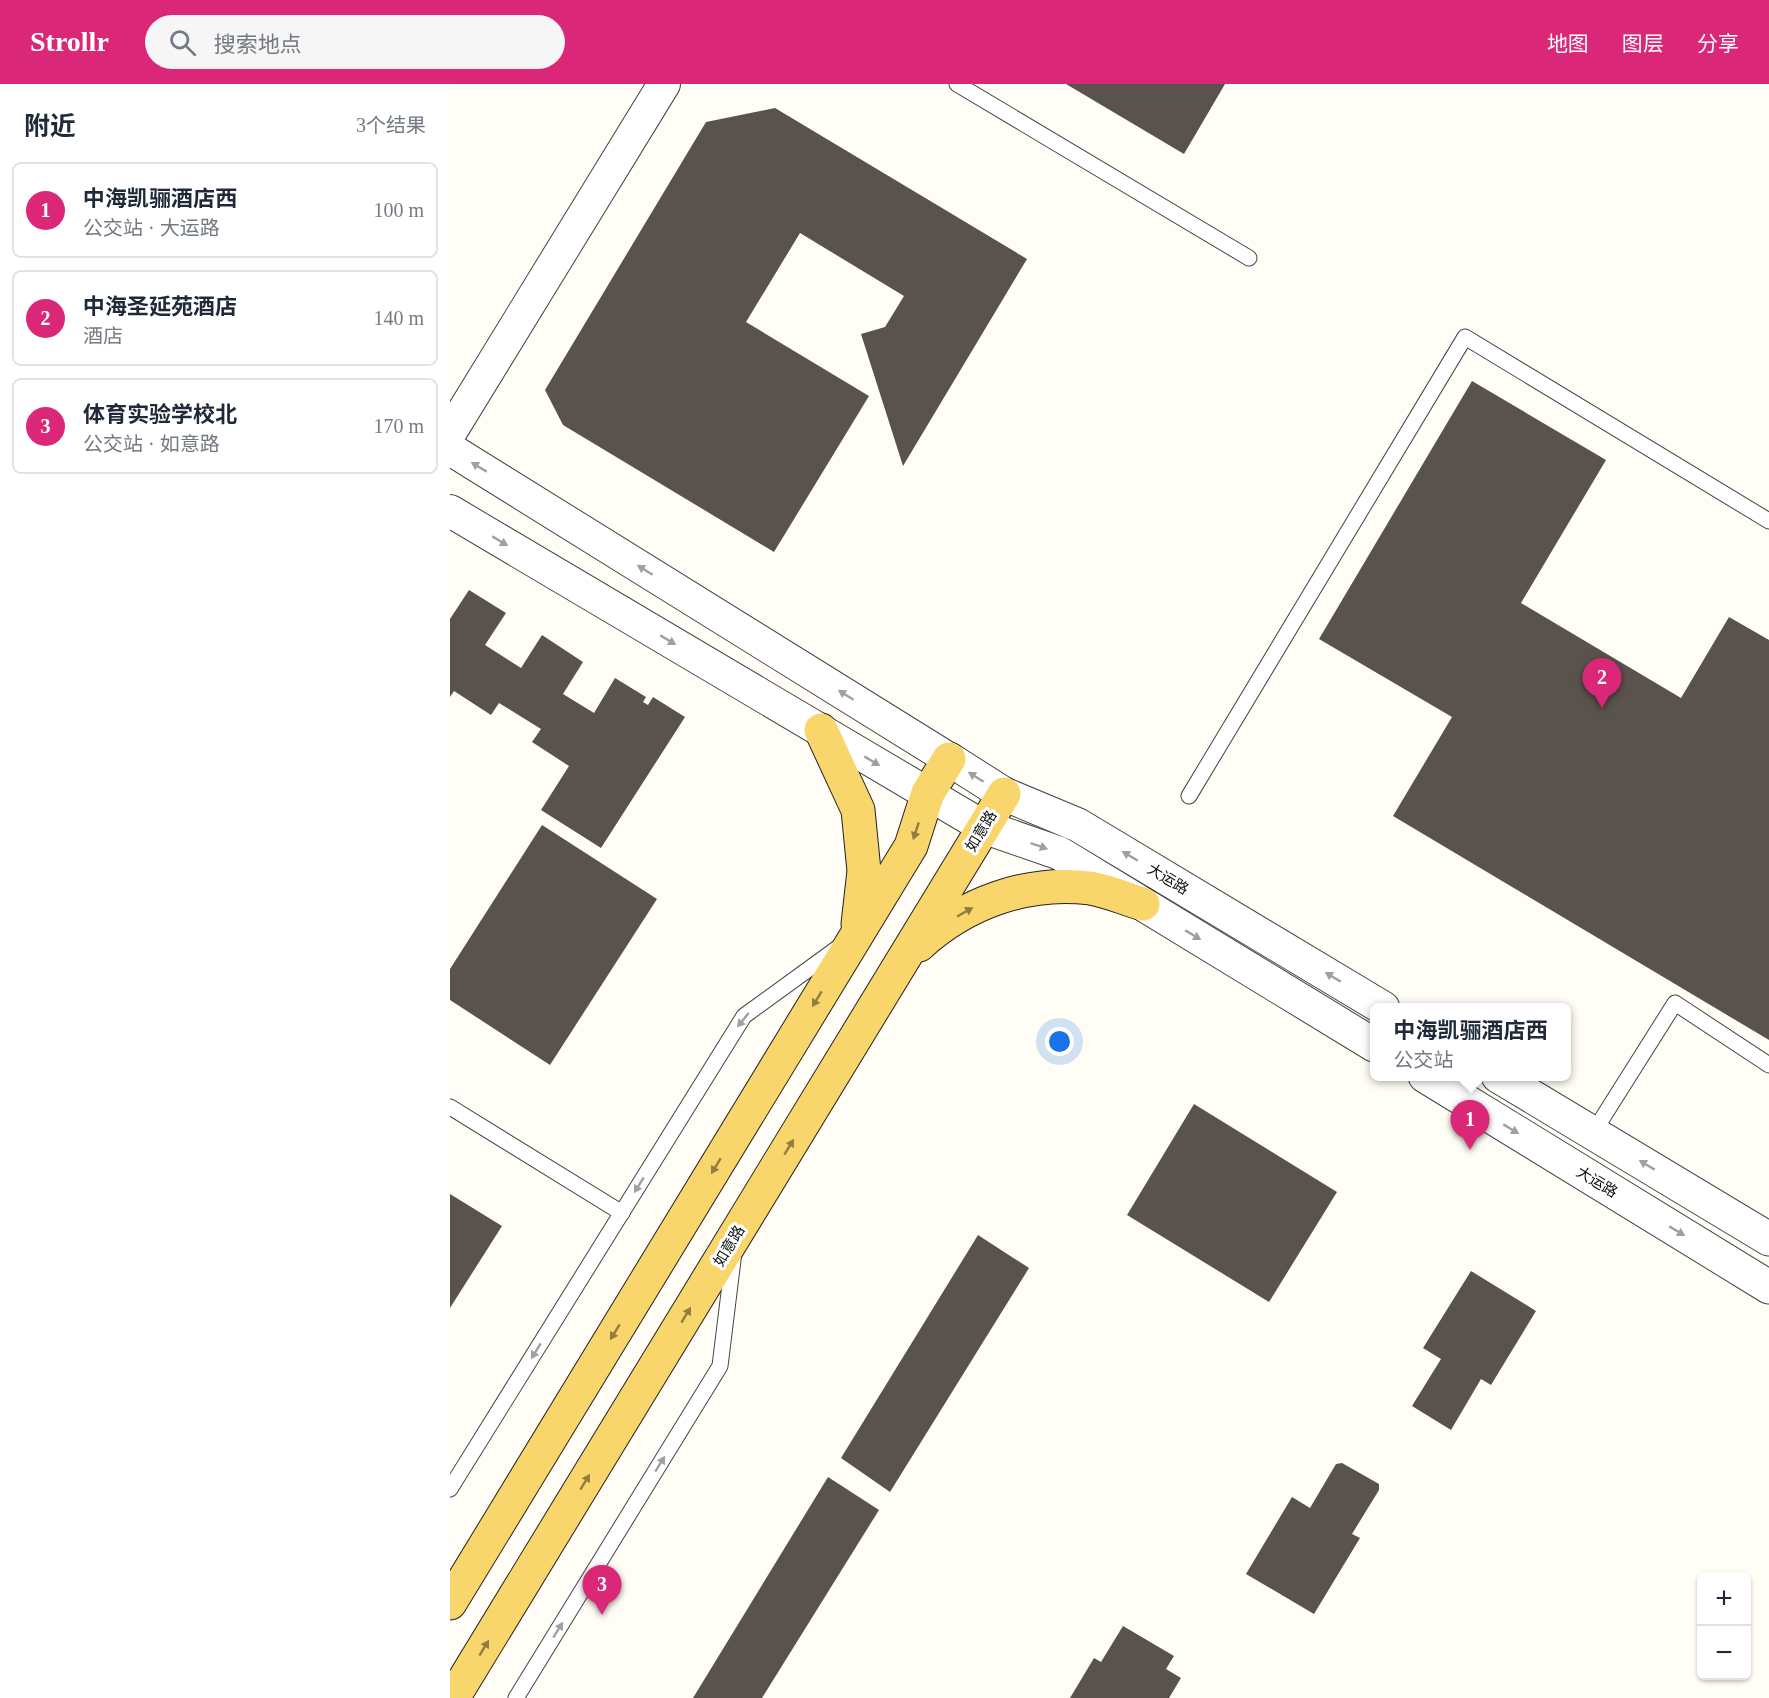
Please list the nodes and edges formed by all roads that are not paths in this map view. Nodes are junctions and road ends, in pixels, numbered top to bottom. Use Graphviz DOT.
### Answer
graph roads {
  1 [pos="664,84"];
  2 [pos="957,84"];
  3 [pos="1249,258"];
  4 [pos="450,433"];
  5 [pos="450,449"];
  6 [pos="450,511"];
  7 [pos="1769,521"];
  8 [pos="821,730"];
  9 [pos="949,759"];
  10 [pos="928,793"];
  11 [pos="1004,794"];
  12 [pos="1189,796"];
  13 [pos="984,827"];
  14 [pos="1143,904"];
  15 [pos="856,935"];
  16 [pos="903,961"];
  17 [pos="1375,1003"];
  18 [pos="1370,1043"];
  19 [pos="1769,1065"];
  20 [pos="1432,1081"];
  21 [pos="1505,1081"];
  22 [pos="450,1107"];
  23 [pos="1593,1133"];
  24 [pos="622,1213"];
  25 [pos="736,1233"];
  26 [pos="1769,1239"];
  27 [pos="1769,1287"];
  28 [pos="450,1489"];
  29 [pos="450,1603"];
  30 [pos="453,1698"];
  31 [pos="516,1698"];
  1 -- 4 [label="street"];
  2 -- 3 [label="lane"];
  9 -- 5 [label="street, one-way"];
  6 -- 8 [label="street, one-way"];
  7 -- 12 [label="lane"];
  8 -- 10 [label="street, one-way"];
  8 -- 15 [label="main road"];
  9 -- 10 [label="main road"];
  11 -- 9 [label="street, 大运路, one-way"];
  10 -- 13 [label="street"];
  10 -- 15 [label="main road, one-way"];
  11 -- 13 [label="main road, 如意路"];
  17 -- 11 [label="street, 大运路, one-way"];
  13 -- 14 [label="street, one-way"];
  13 -- 16 [label="main road, 如意路"];
  16 -- 14 [label="main road, one-way"];
  14 -- 18 [label="street, one-way"];
  15 -- 24 [label="lane, one-way"];
  15 -- 29 [label="main road, one-way"];
  25 -- 16 [label="main road, 如意路, one-way"];
  19 -- 23 [label="lane"];
  20 -- 27 [label="street, 大运路, one-way"];
  21 -- 23 [label="street"];
  22 -- 24 [label="lane"];
  26 -- 23 [label="street, one-way"];
  24 -- 28 [label="lane, one-way"];
  30 -- 25 [label="main road, 如意路, one-way"];
  31 -- 25 [label="lane, one-way"];
}
